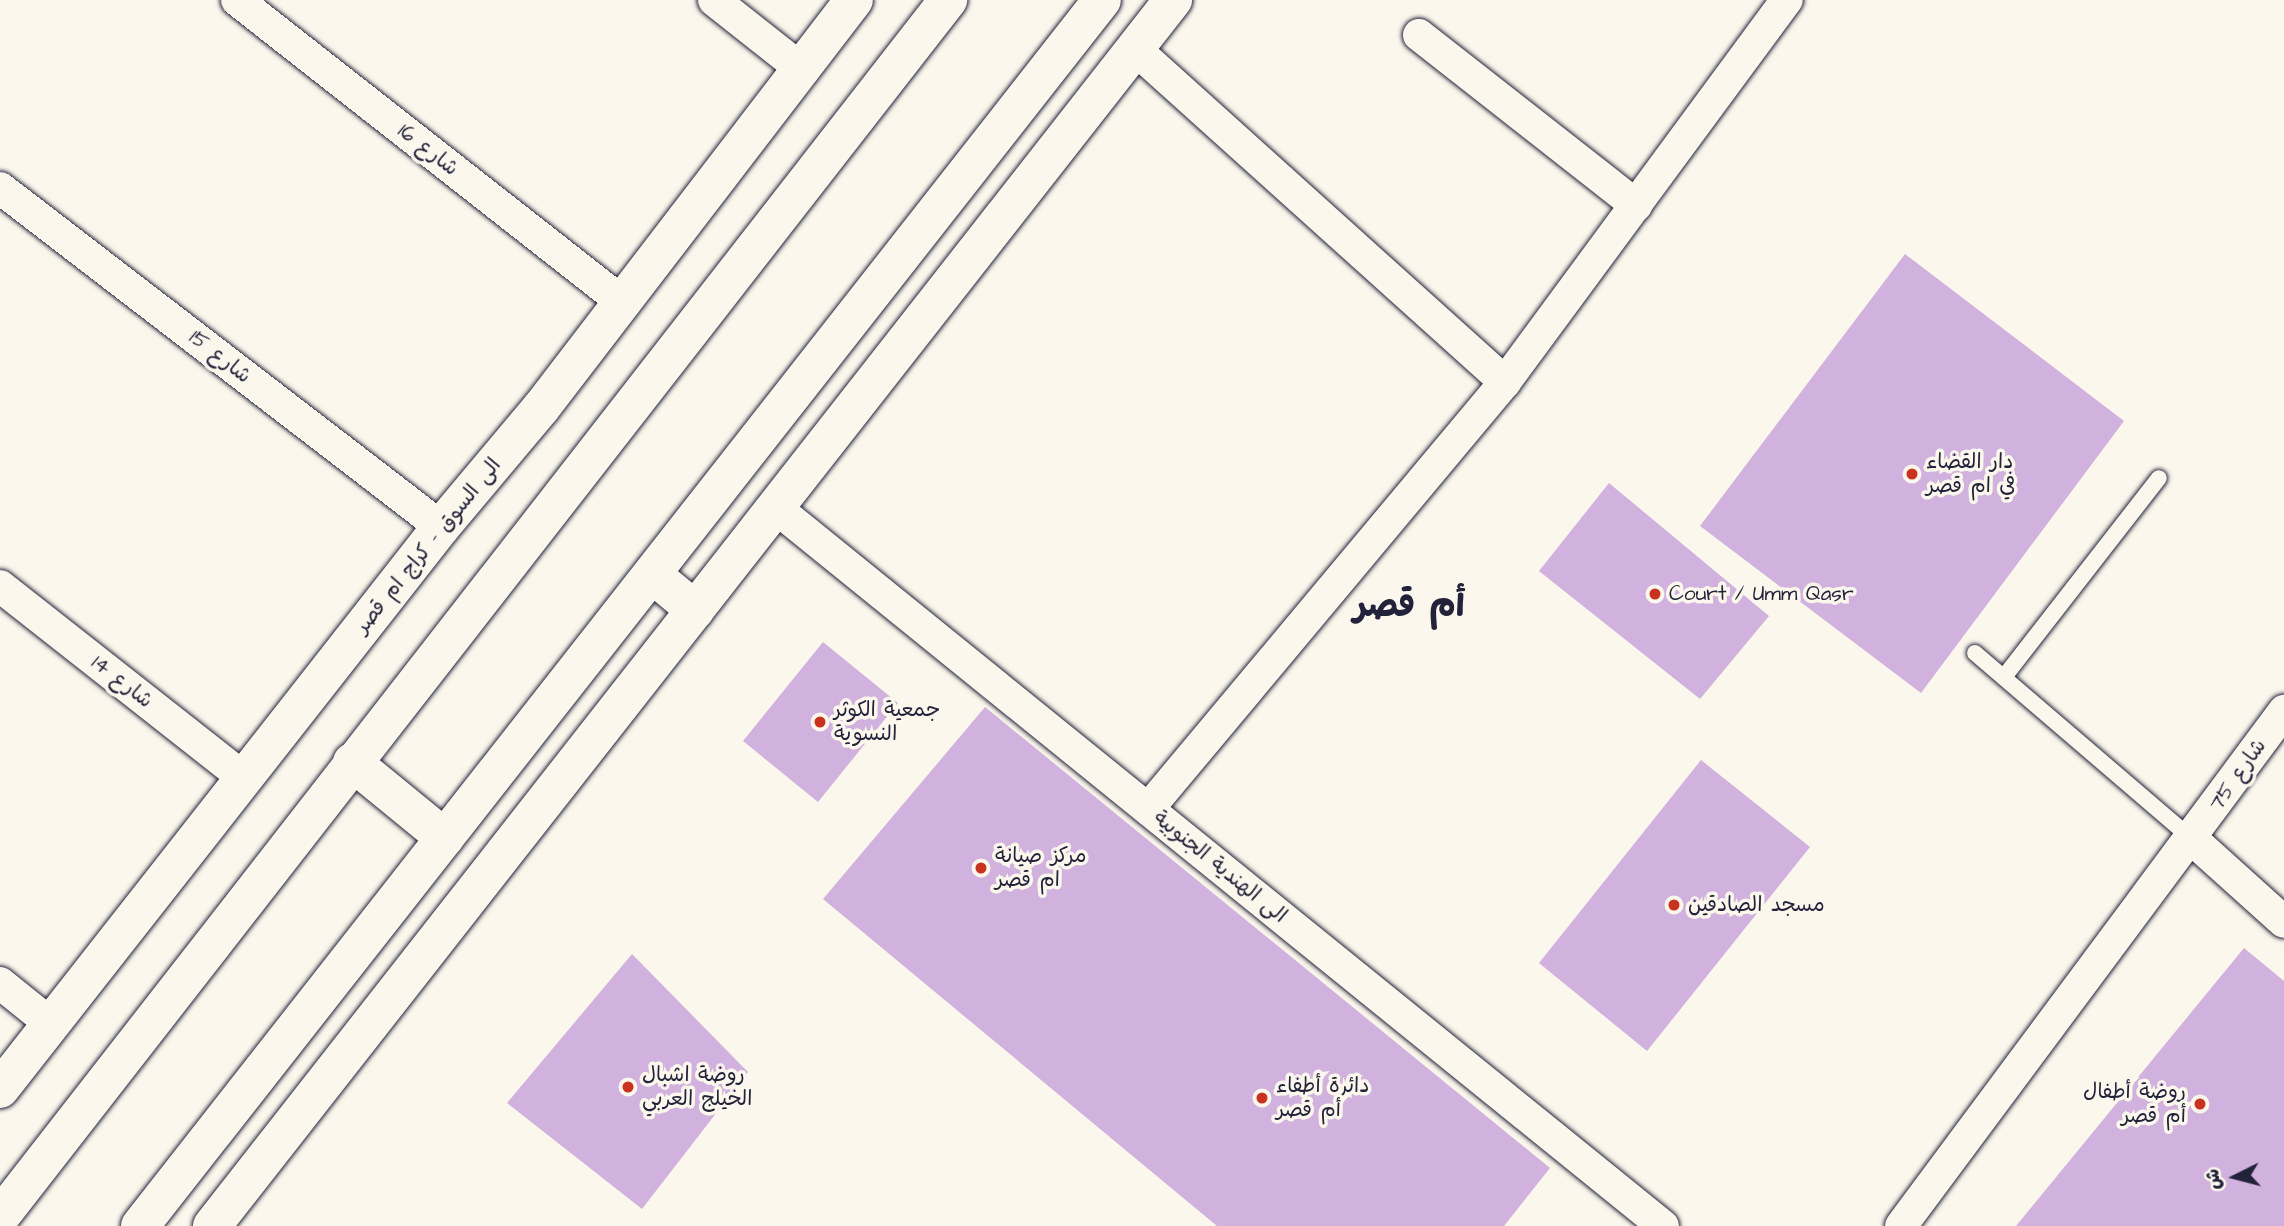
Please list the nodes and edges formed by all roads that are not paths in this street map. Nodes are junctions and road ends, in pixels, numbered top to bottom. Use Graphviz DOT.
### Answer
graph roads {
  1 [pos="237,0"];
  2 [pos="714,0"];
  3 [pos="854,0"];
  4 [pos="948,0"];
  5 [pos="1102,0"];
  6 [pos="1173,0"];
  7 [pos="1787,0"];
  8 [pos="1419,35"];
  9 [pos="1135,49"];
  10 [pos="800,68"];
  11 [pos="0,188"];
  12 [pos="1636,205"];
  13 [pos="619,299"];
  14 [pos="1505,382"];
  15 [pos="2159,478"];
  16 [pos="776,508"];
  17 [pos="441,527"];
  18 [pos="653,575"];
  19 [pos="0,586"];
  20 [pos="695,610"];
  21 [pos="1975,653"];
  22 [pos="2004,677"];
  23 [pos="2284,711"];
  24 [pos="352,762"];
  25 [pos="244,778"];
  26 [pos="1148,808"];
  27 [pos="445,838"];
  28 [pos="2193,840"];
  29 [pos="2284,922"];
  30 [pos="0,983"];
  31 [pos="51,1024"];
  32 [pos="0,1089"];
  33 [pos="0,1217"];
  34 [pos="140,1226"];
  35 [pos="212,1226"];
  36 [pos="1663,1226"];
  37 [pos="1902,1226"];
  1 -- 13 [label="street, شارع 16"];
  2 -- 10 [label="street"];
  3 -- 10 [label="main road, الى السوق - كراج ام قصر"];
  4 -- 24 [label="main road"];
  5 -- 18 [label="main road"];
  6 -- 9 [label="main road"];
  7 -- 12 [label="street"];
  8 -- 12 [label="street"];
  9 -- 14 [label="street"];
  9 -- 16 [label="main road"];
  10 -- 13 [label="main road, الى السوق - كراج ام قصر"];
  11 -- 17 [label="street, شارع 15"];
  12 -- 14 [label="street"];
  13 -- 17 [label="main road, الى السوق - كراج ام قصر"];
  14 -- 26 [label="street"];
  15 -- 22 [label="lane"];
  16 -- 20 [label="main road"];
  16 -- 26 [label="street, الى الهندية الجنوبية"];
  17 -- 25 [label="main road, الى السوق - كراج ام قصر"];
  18 -- 20 [label="main road"];
  18 -- 27 [label="main road"];
  19 -- 25 [label="street, شارع 14"];
  20 -- 35 [label="main road"];
  21 -- 22 [label="lane"];
  22 -- 28 [label="lane"];
  23 -- 28 [label="street, شارع 75"];
  24 -- 27 [label="main road"];
  24 -- 33 [label="main road"];
  25 -- 31 [label="main road, الى السوق - كراج ام قصر"];
  26 -- 36 [label="street, الى الهندية الجنوبية"];
  27 -- 34 [label="main road"];
  28 -- 29 [label="street"];
  28 -- 37 [label="street, شارع 75"];
  30 -- 31 [label="street"];
  31 -- 32 [label="main road, الى السوق - كراج ام قصر"];
}
